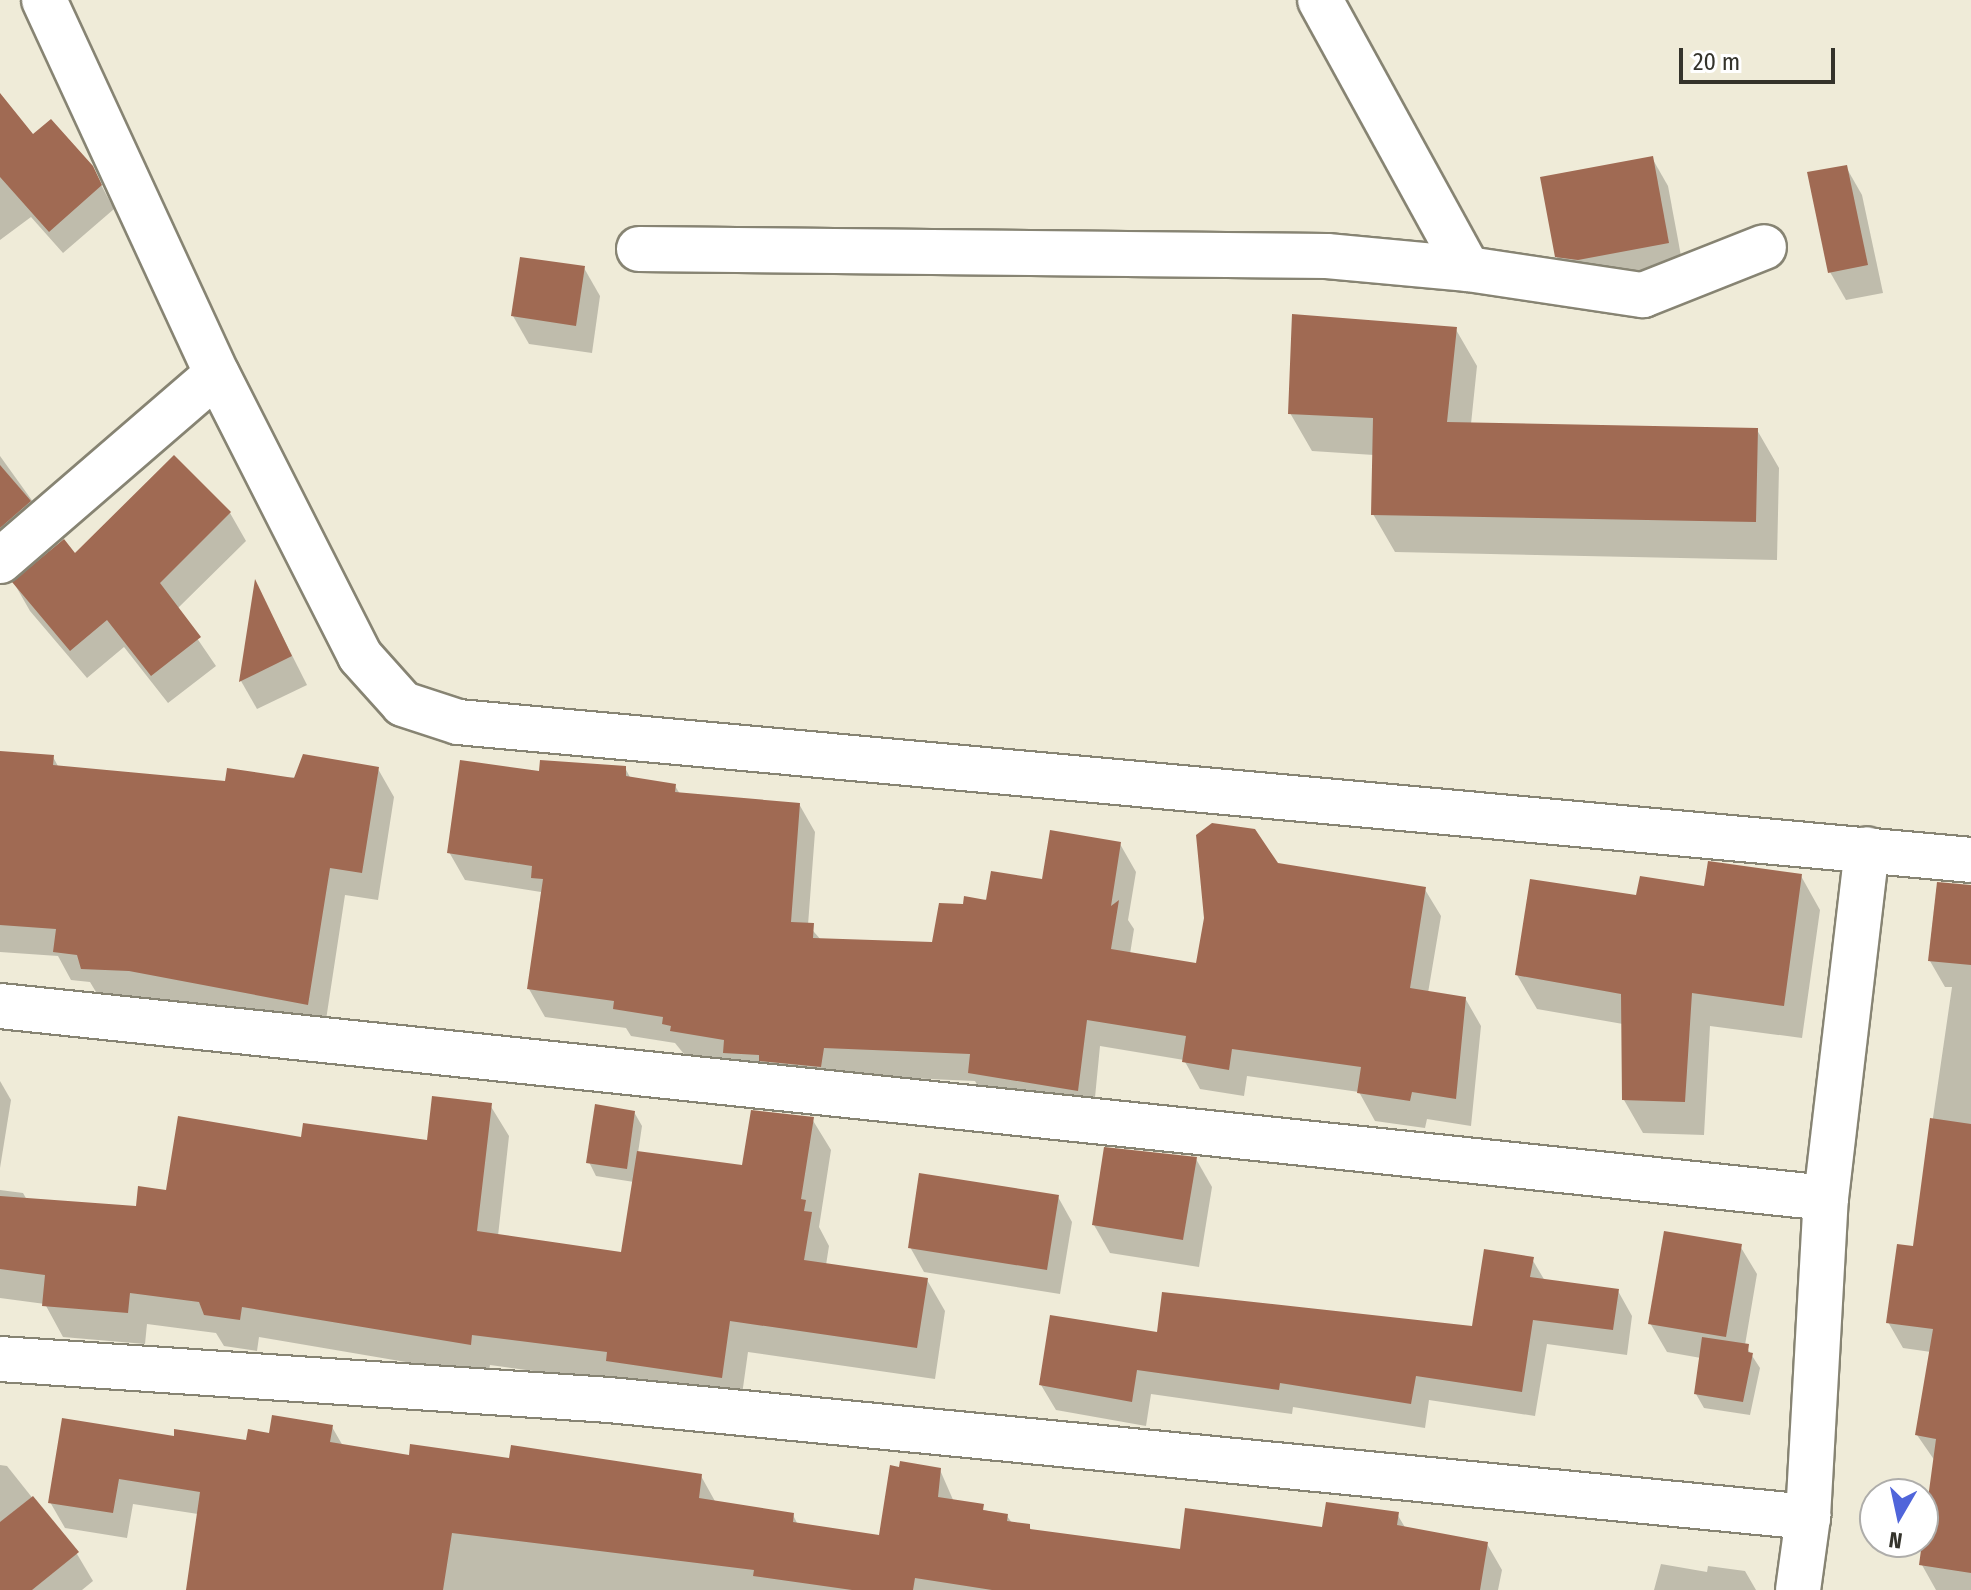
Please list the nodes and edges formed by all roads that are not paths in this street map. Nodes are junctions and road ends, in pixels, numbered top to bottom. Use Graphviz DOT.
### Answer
graph roads {
  1 [pos="44,0"];
  2 [pos="1320,0"];
  3 [pos="1764,247"];
  4 [pos="639,249"];
  5 [pos="1468,269"];
  6 [pos="217,374"];
  7 [pos="0,561"];
  8 [pos="1867,849"];
  9 [pos="1971,860"];
  10 [pos="0,1006"];
  11 [pos="1826,1198"];
  12 [pos="0,1359"];
  13 [pos="1808,1517"];
  14 [pos="1798,1590"];
  1 -- 6 [label="street"];
  2 -- 5 [label="street"];
  3 -- 5 [label="street"];
  4 -- 5 [label="street"];
  6 -- 7 [label="street"];
  6 -- 8 [label="street"];
  8 -- 9 [label="street"];
  8 -- 11 [label="street"];
  10 -- 11 [label="street"];
  11 -- 13 [label="street"];
  12 -- 13 [label="street"];
  13 -- 14 [label="street"];
}
